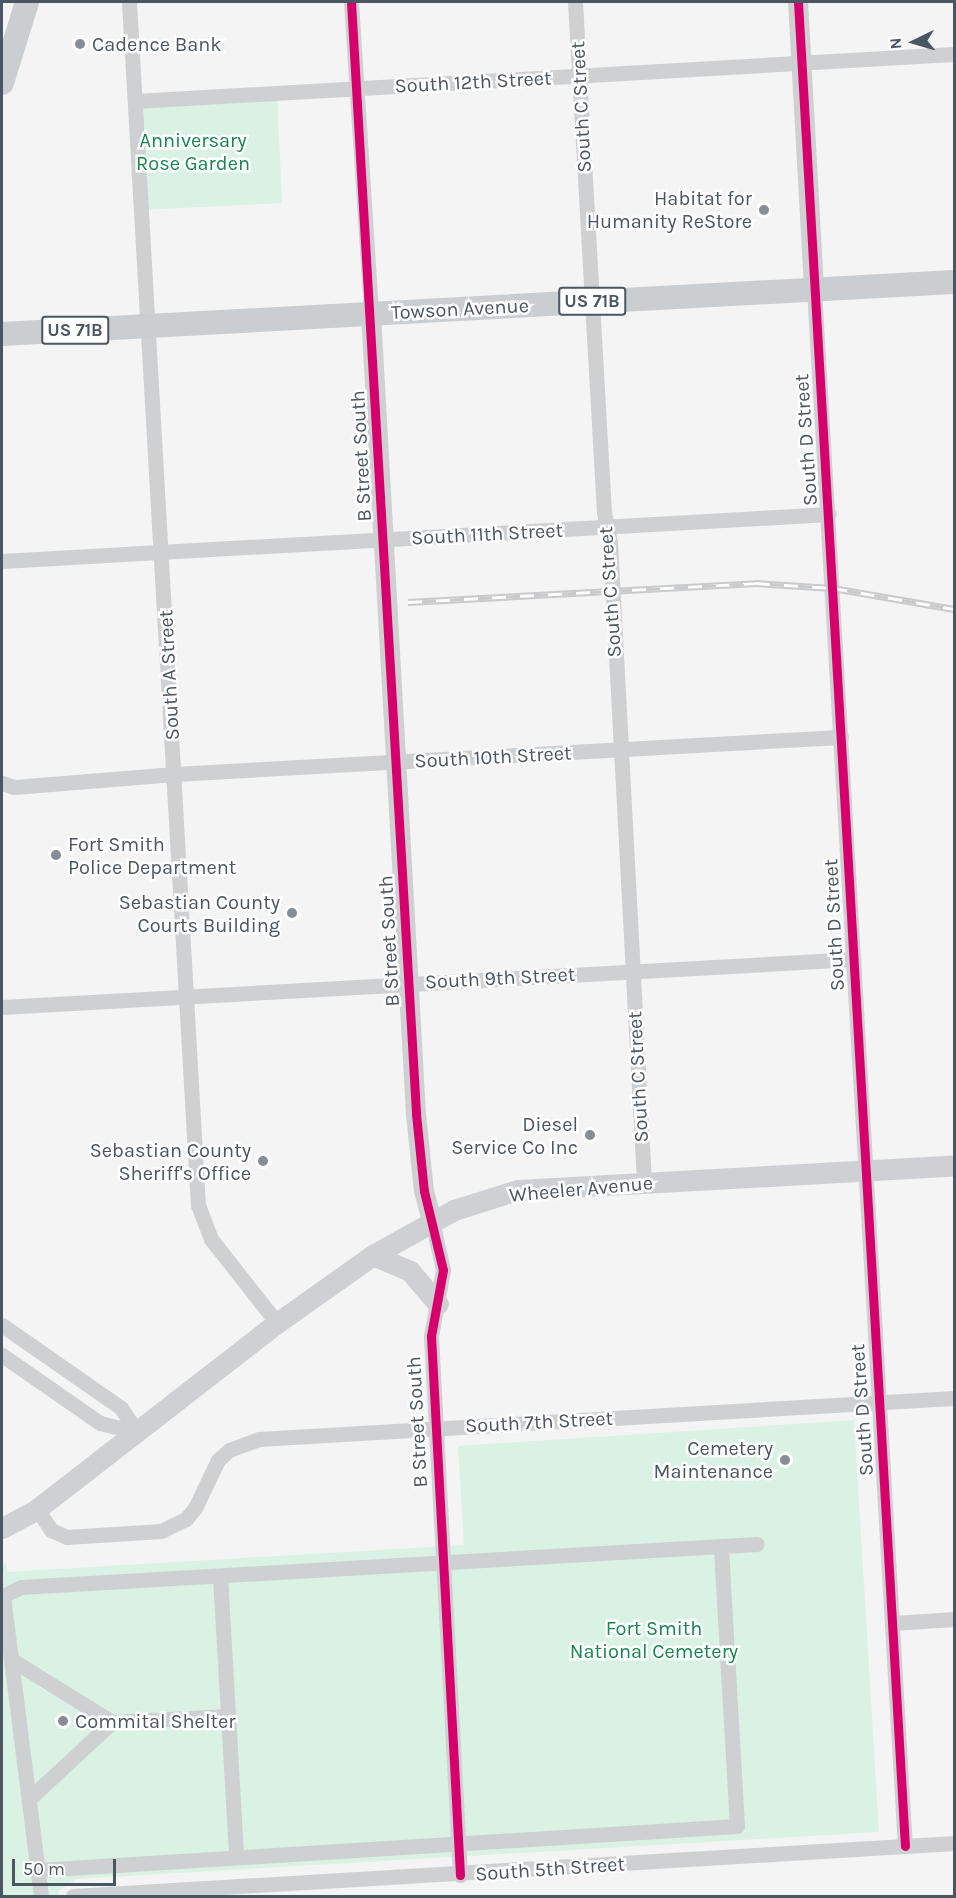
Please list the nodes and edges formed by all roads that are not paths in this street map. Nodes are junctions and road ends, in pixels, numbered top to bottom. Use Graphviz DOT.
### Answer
graph roads {
  1 [pos="27,2"];
  2 [pos="129,2"];
  3 [pos="351,2"];
  4 [pos="575,2"];
  5 [pos="798,2"];
  6 [pos="954,54"];
  7 [pos="802,63"];
  8 [pos="579,76"];
  9 [pos="2,83"];
  10 [pos="356,88"];
  11 [pos="135,101"];
  12 [pos="954,282"];
  13 [pos="814,289"];
  14 [pos="593,301"];
  15 [pos="370,314"];
  16 [pos="149,326"];
  17 [pos="2,334"];
  18 [pos="829,514"];
  19 [pos="607,528"];
  20 [pos="384,539"];
  21 [pos="162,552"];
  22 [pos="2,561"];
  23 [pos="841,737"];
  24 [pos="618,749"];
  25 [pos="397,762"];
  26 [pos="174,774"];
  27 [pos="2,783"];
  28 [pos="854,959"];
  29 [pos="632,970"];
  30 [pos="410,983"];
  31 [pos="187,996"];
  32 [pos="2,1006"];
  33 [pos="954,1166"];
  34 [pos="865,1172"];
  35 [pos="644,1183"];
  36 [pos="432,1221"];
  37 [pos="373,1255"];
  38 [pos="438,1304"];
  39 [pos="277,1323"];
  40 [pos="2,1325"];
  41 [pos="2,1355"];
  42 [pos="954,1398"];
  43 [pos="880,1402"];
  44 [pos="436,1428"];
  45 [pos="137,1432"];
  46 [pos="37,1509"];
  47 [pos="2,1528"];
  48 [pos="757,1544"];
  49 [pos="721,1546"];
  50 [pos="442,1562"];
  51 [pos="220,1576"];
  52 [pos="2,1596"];
  53 [pos="954,1619"];
  54 [pos="893,1623"];
  55 [pos="12,1660"];
  56 [pos="228,1716"];
  57 [pos="112,1722"];
  58 [pos="31,1797"];
  59 [pos="458,1843"];
  60 [pos="954,1843"];
  61 [pos="905,1846"];
  62 [pos="236,1857"];
  63 [pos="38,1870"];
  64 [pos="460,1875"];
  65 [pos="41,1896"];
  66 [pos="73,1896"];
  1 -- 9 [label="main road"];
  2 -- 11 [label="street, South A Street"];
  3 -- 10 [label="street, B Street South"];
  4 -- 8 [label="street, South C Street"];
  5 -- 7 [label="street, South D Street"];
  6 -- 7 [label="street, South 12th Street"];
  7 -- 8 [label="street, South 12th Street"];
  7 -- 13 [label="street, South D Street"];
  8 -- 10 [label="street, South 12th Street"];
  8 -- 14 [label="street, South C Street"];
  10 -- 11 [label="street, South 12th Street"];
  10 -- 15 [label="street, B Street South"];
  11 -- 16 [label="street, South A Street"];
  12 -- 13 [label="main road, Towson Avenue / US 71B"];
  13 -- 14 [label="main road, Towson Avenue / US 71B"];
  13 -- 18 [label="street, South D Street"];
  14 -- 15 [label="main road, Towson Avenue / US 71B"];
  14 -- 19 [label="street, South C Street"];
  15 -- 16 [label="main road, Towson Avenue / US 71B"];
  15 -- 20 [label="street, B Street South"];
  16 -- 17 [label="main road, Towson Avenue / US 71B"];
  16 -- 21 [label="street, South A Street"];
  18 -- 19 [label="street, South 11th Street"];
  18 -- 23 [label="street, South D Street"];
  19 -- 20 [label="street, South 11th Street"];
  19 -- 24 [label="street, South C Street"];
  20 -- 21 [label="street, South 11th Street"];
  20 -- 25 [label="street, B Street South"];
  21 -- 22 [label="street, South 11th Street"];
  21 -- 26 [label="street, South A Street"];
  23 -- 24 [label="street, South 10th Street"];
  23 -- 28 [label="street, South D Street"];
  24 -- 25 [label="street, South 10th Street"];
  24 -- 29 [label="street, South C Street"];
  25 -- 26 [label="street, South 10th Street"];
  25 -- 30 [label="street, B Street South"];
  26 -- 27 [label="street, South 10th Street"];
  26 -- 31 [label="street, South A Street"];
  28 -- 29 [label="street, South 9th Street"];
  28 -- 34 [label="street, South D Street"];
  29 -- 30 [label="street, South 9th Street"];
  29 -- 35 [label="street, South C Street"];
  30 -- 31 [label="street, South 9th Street"];
  30 -- 36 [label="street, B Street South"];
  31 -- 32 [label="street, South 9th Street"];
  31 -- 39 [label="street, South A Street"];
  33 -- 34 [label="main road, Wheeler Avenue"];
  34 -- 35 [label="main road, Wheeler Avenue"];
  34 -- 43 [label="street, South D Street"];
  35 -- 36 [label="main road, Wheeler Avenue"];
  36 -- 37 [label="main road, Wheeler Avenue"];
  36 -- 38 [label="street, B Street South"];
  37 -- 38 [label="main road"];
  37 -- 39 [label="main road, Wheeler Avenue"];
  38 -- 44 [label="street, B Street South"];
  39 -- 45 [label="main road, Wheeler Avenue"];
  40 -- 45 [label="street"];
  41 -- 45 [label="street"];
  42 -- 43 [label="street, South 7th Street"];
  43 -- 44 [label="street, South 7th Street"];
  43 -- 54 [label="street, South D Street"];
  44 -- 46 [label="street, South 7th Street"];
  44 -- 50 [label="street, B Street South"];
  45 -- 46 [label="main road, Wheeler Avenue"];
  46 -- 47 [label="main road, Wheeler Avenue"];
  48 -- 49 [label="street"];
  49 -- 50 [label="street"];
  49 -- 59 [label="street"];
  50 -- 51 [label="street"];
  50 -- 59 [label="street, B Street South"];
  51 -- 52 [label="street"];
  51 -- 56 [label="street"];
  52 -- 55 [label="street"];
  53 -- 54 [label="street"];
  54 -- 61 [label="street, South D Street"];
  55 -- 57 [label="street"];
  55 -- 58 [label="street"];
  56 -- 57 [label="street"];
  56 -- 62 [label="street"];
  57 -- 58 [label="street"];
  58 -- 63 [label="street"];
  59 -- 62 [label="street"];
  59 -- 64 [label="street, B Street South"];
  60 -- 61 [label="street, South 5th Street"];
  61 -- 64 [label="street, South 5th Street"];
  62 -- 63 [label="street"];
  63 -- 65 [label="street"];
  64 -- 66 [label="street, South 5th Street"];
}
